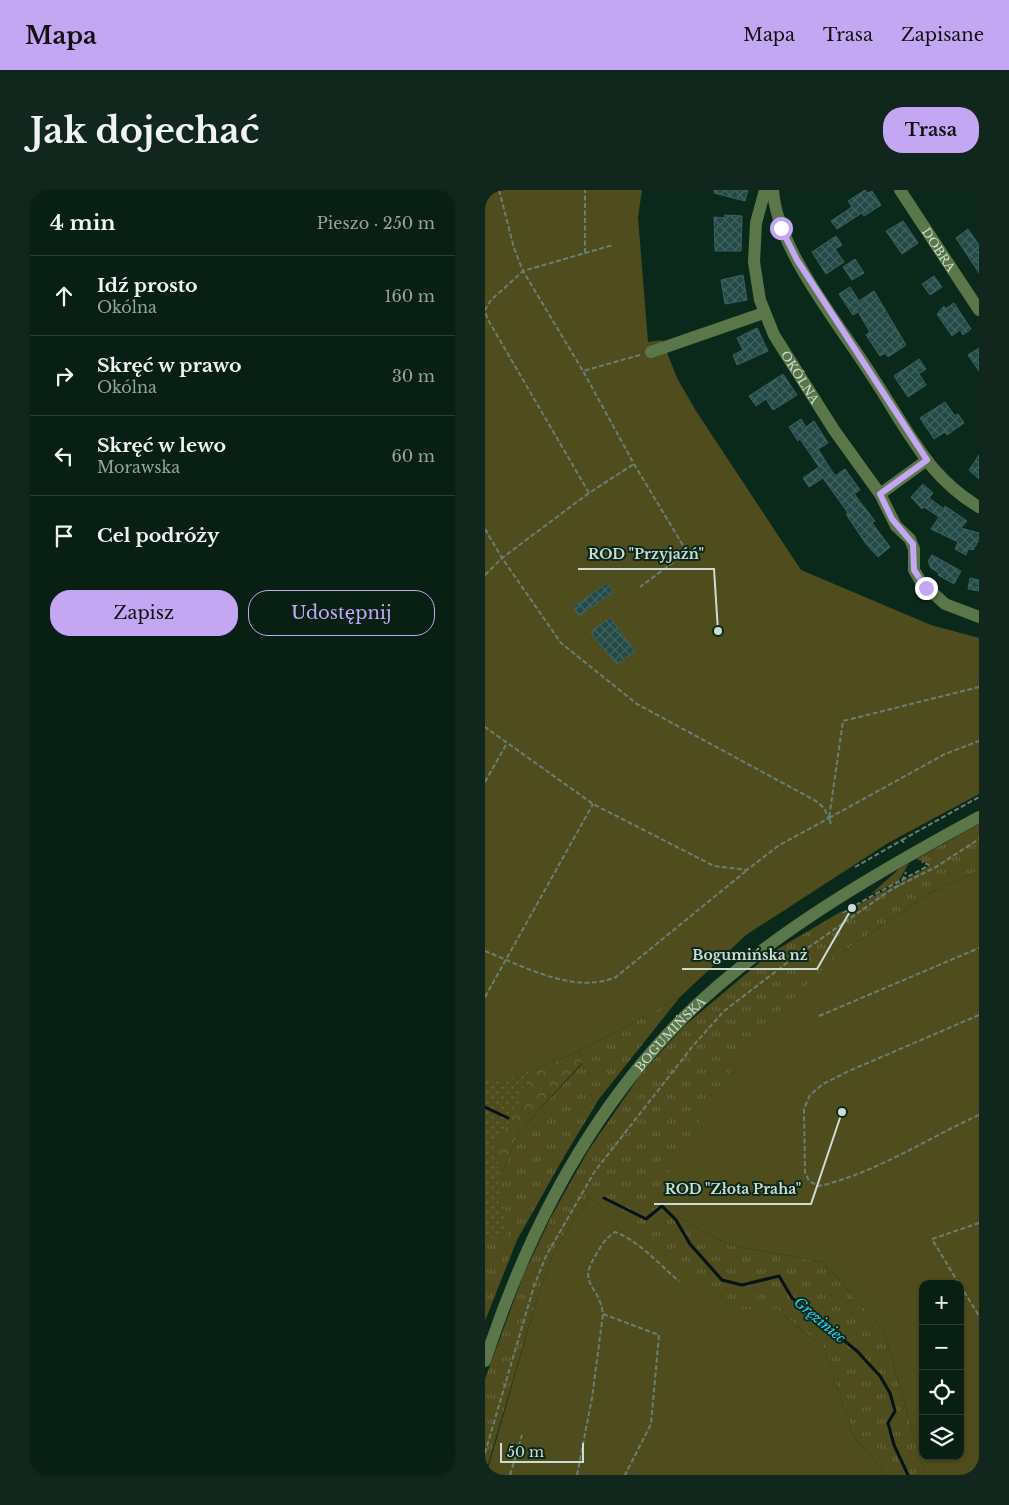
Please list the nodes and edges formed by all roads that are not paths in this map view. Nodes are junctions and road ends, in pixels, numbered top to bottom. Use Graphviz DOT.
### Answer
graph roads {
  1 [pos="765,190"];
  2 [pos="773,190"];
  3 [pos="900,190"];
  4 [pos="979,310"];
  5 [pos="764,312"];
  6 [pos="651,352"];
  7 [pos="927,460"];
  8 [pos="880,494"];
  9 [pos="979,507"];
  10 [pos="979,617"];
  11 [pos="979,817"];
  12 [pos="485,1361"];
  1 -- 5 [label="street, OKÓLNA"];
  2 -- 7 [label="street"];
  3 -- 4 [label="street, DOBRA"];
  5 -- 6 [label="street"];
  5 -- 8 [label="street, OKÓLNA"];
  7 -- 8 [label="street"];
  7 -- 9 [label="street"];
  8 -- 10 [label="street, OKÓLNA"];
  11 -- 12 [label="street, BOGUMIŃSKA"];
}
